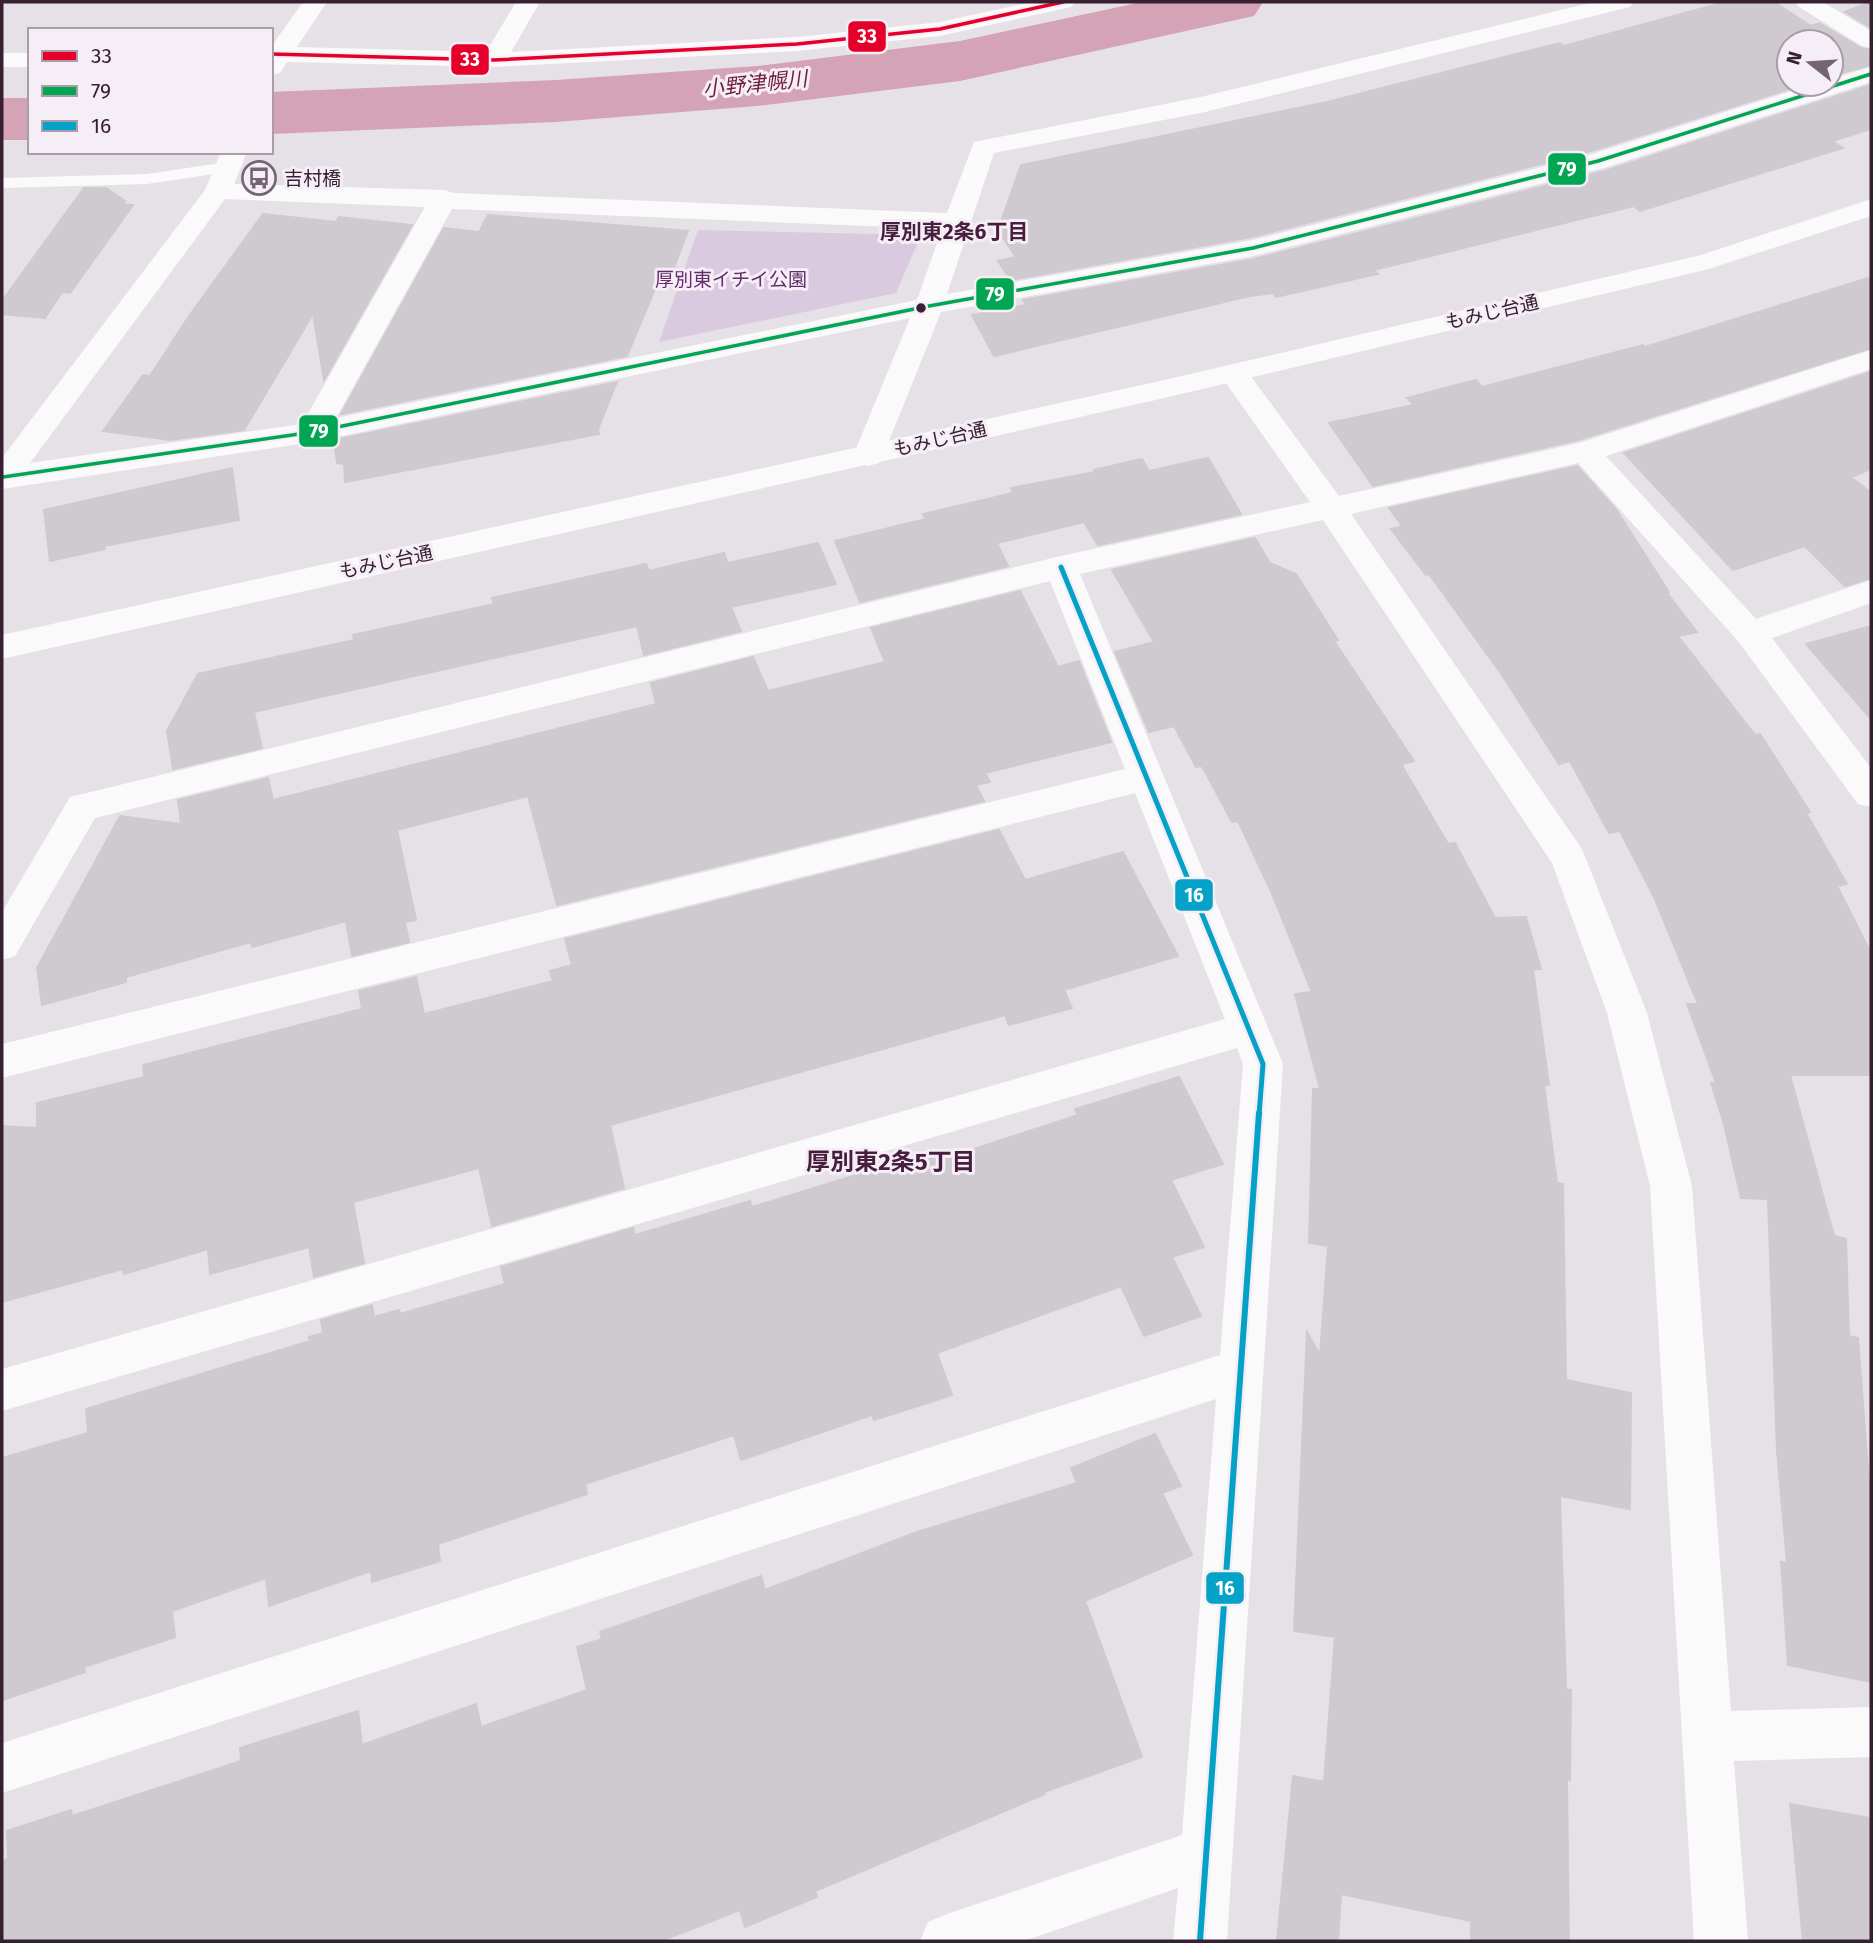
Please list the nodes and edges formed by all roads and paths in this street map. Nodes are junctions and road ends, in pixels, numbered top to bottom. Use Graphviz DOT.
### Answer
graph roads {
  1 [pos="315,2"];
  2 [pos="528,2"];
  3 [pos="1063,2"];
  4 [pos="1622,2"];
  5 [pos="1807,2"];
  6 [pos="1871,41"];
  7 [pos="274,58"];
  8 [pos="2,60"];
  9 [pos="28,60"];
  10 [pos="494,60"];
  11 [pos="1871,74"];
  12 [pos="226,170"];
  13 [pos="2,183"];
  14 [pos="444,198"];
  15 [pos="1871,207"];
  16 [pos="956,221"];
  17 [pos="929,306"];
  18 [pos="1871,359"];
  19 [pos="1234,373"];
  20 [pos="313,432"];
  21 [pos="1585,452"];
  22 [pos="868,456"];
  23 [pos="2,478"];
  24 [pos="1331,508"];
  25 [pos="1061,567"];
  26 [pos="1871,591"];
  27 [pos="1750,633"];
  28 [pos="2,647"];
  29 [pos="1148,778"];
  30 [pos="1871,794"];
  31 [pos="2,945"];
  32 [pos="1247,1029"];
  33 [pos="2,1061"];
  34 [pos="1243,1369"];
  35 [pos="2,1390"];
  36 [pos="1871,1732"];
  37 [pos="1707,1737"];
  38 [pos="2,1768"];
  39 [pos="1207,1852"];
  40 [pos="947,1941"];
  41 [pos="1200,1941"];
  42 [pos="1721,1941"];
  1 -- 7 [label="street"];
  2 -- 10 [label="street"];
  3 -- 10 [label="street"];
  4 -- 16 [label="street"];
  5 -- 6 [label="street"];
  7 -- 10 [label="street"];
  8 -- 9 [label="street"];
  11 -- 17 [label="street"];
  12 -- 13 [label="lane"];
  12 -- 14 [label="street"];
  12 -- 23 [label="street"];
  14 -- 16 [label="street"];
  14 -- 20 [label="street"];
  15 -- 19 [label="street, もみじ台通"];
  16 -- 17 [label="street"];
  17 -- 20 [label="street"];
  17 -- 22 [label="street"];
  18 -- 21 [label="street"];
  19 -- 22 [label="street, もみじ台通"];
  19 -- 24 [label="street"];
  20 -- 23 [label="street"];
  21 -- 24 [label="street"];
  21 -- 27 [label="street"];
  22 -- 28 [label="street, もみじ台通"];
  24 -- 25 [label="street"];
  24 -- 37 [label="street"];
  25 -- 29 [label="street"];
  25 -- 31 [label="street"];
  26 -- 27 [label="street"];
  27 -- 30 [label="street"];
  29 -- 32 [label="street"];
  29 -- 33 [label="street"];
  32 -- 34 [label="street"];
  32 -- 35 [label="street"];
  34 -- 38 [label="street"];
  34 -- 39 [label="street"];
  36 -- 37 [label="street"];
  37 -- 42 [label="street"];
  39 -- 40 [label="street"];
  39 -- 41 [label="street"];
}
